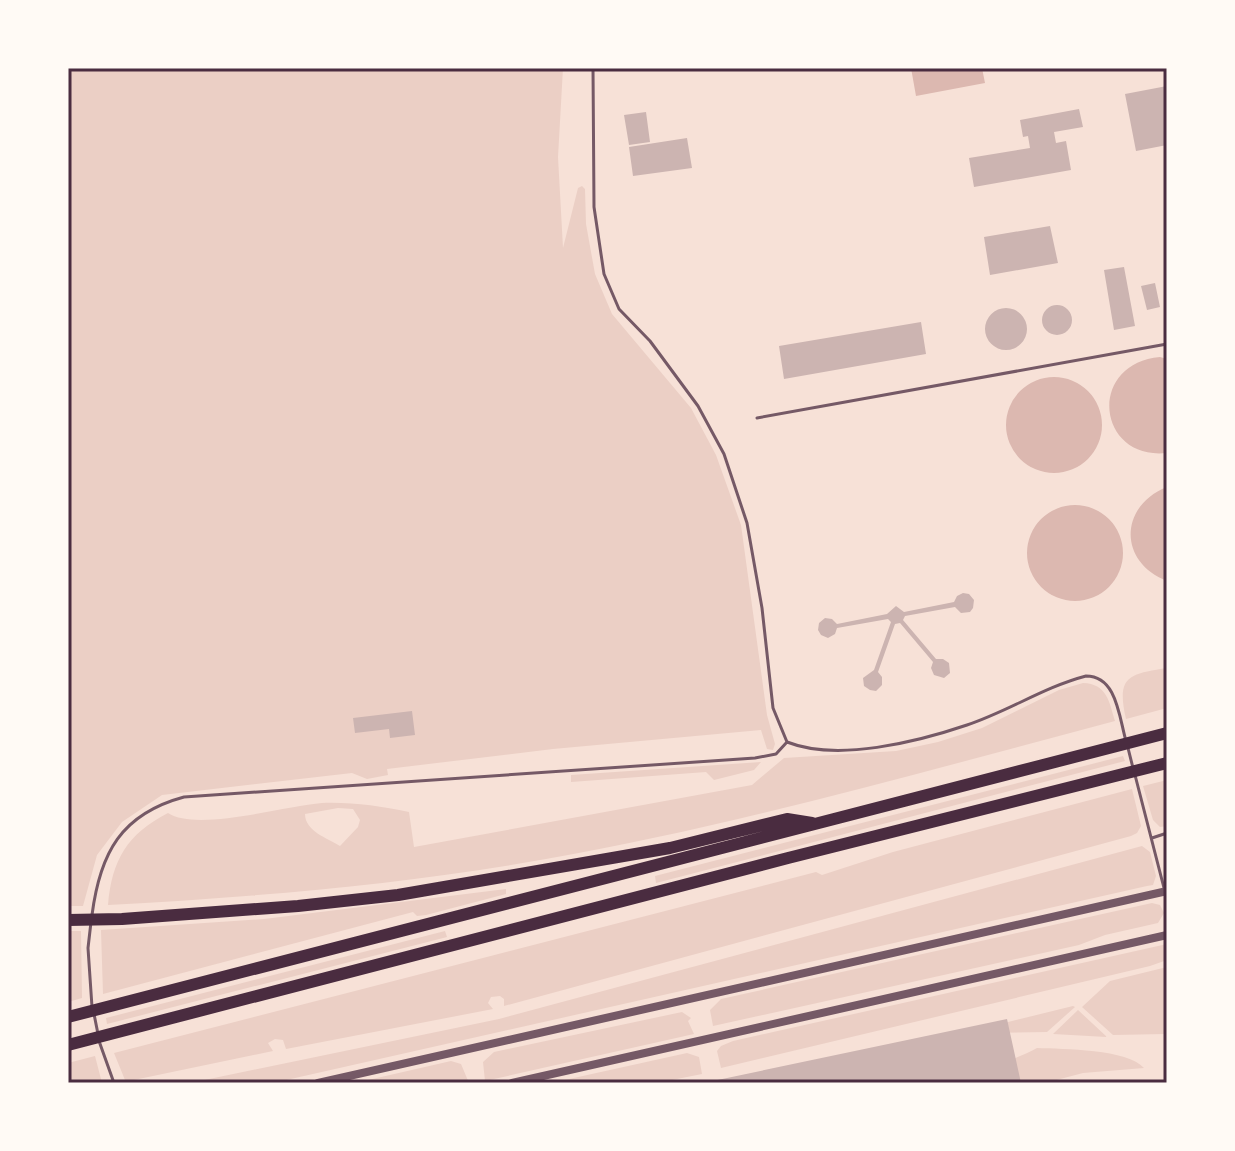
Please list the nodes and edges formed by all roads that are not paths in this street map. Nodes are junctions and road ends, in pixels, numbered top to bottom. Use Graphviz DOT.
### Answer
graph roads {
  1 [pos="593,68"];
  2 [pos="1167,344"];
  3 [pos="757,418"];
  4 [pos="1167,733"];
  5 [pos="787,742"];
  6 [pos="1167,763"];
  7 [pos="818,825"];
  8 [pos="1167,833"];
  9 [pos="1152,838"];
  10 [pos="1166,891"];
  11 [pos="68,920"];
  12 [pos="1167,935"];
  13 [pos="68,1017"];
  14 [pos="68,1045"];
  15 [pos="113,1080"];
  16 [pos="318,1083"];
  17 [pos="512,1083"];
  1 -- 5 [label="lane"];
  2 -- 3 [label="lane"];
  4 -- 7 [label="highway"];
  5 -- 9 [label="lane"];
  5 -- 15 [label="lane"];
  6 -- 14 [label="highway"];
  7 -- 11 [label="highway"];
  7 -- 13 [label="highway"];
  8 -- 9 [label="lane"];
  9 -- 10 [label="lane"];
  10 -- 16 [label="street"];
  12 -- 17 [label="street"];
}
